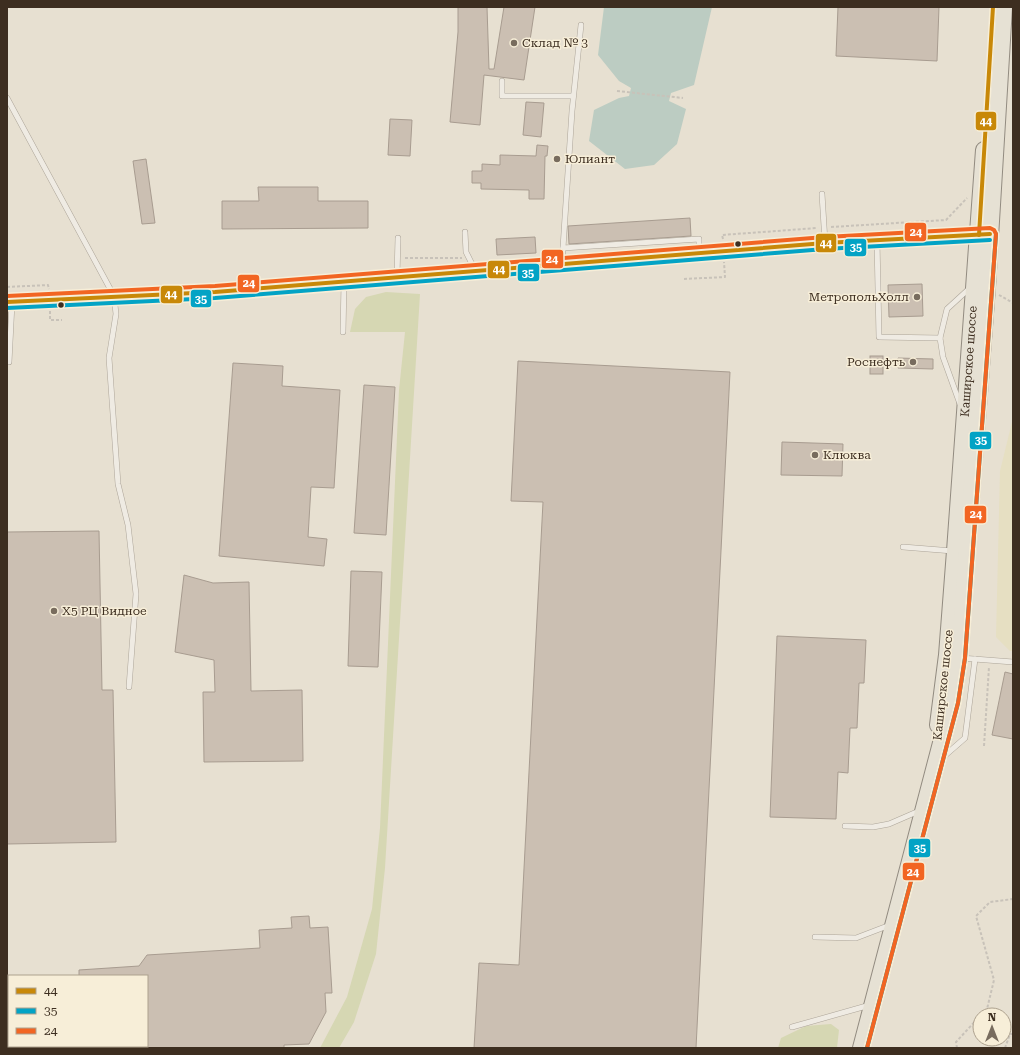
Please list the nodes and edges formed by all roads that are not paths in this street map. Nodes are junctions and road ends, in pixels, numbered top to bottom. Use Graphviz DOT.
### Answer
graph roads {
  1 [pos="993,7"];
  2 [pos="1004,7"];
  3 [pos="581,25"];
  4 [pos="502,81"];
  5 [pos="573,96"];
  6 [pos="7,98"];
  7 [pos="822,194"];
  8 [pos="465,232"];
  9 [pos="984,234"];
  10 [pos="398,238"];
  11 [pos="878,240"];
  12 [pos="825,243"];
  13 [pos="563,248"];
  14 [pos="698,253"];
  15 [pos="562,263"];
  16 [pos="476,271"];
  17 [pos="397,278"];
  18 [pos="344,282"];
  19 [pos="974,284"];
  20 [pos="114,296"];
  21 [pos="9,302"];
  22 [pos="343,332"];
  23 [pos="940,338"];
  24 [pos="9,362"];
  25 [pos="965,416"];
  26 [pos="904,547"];
  27 [pos="961,552"];
  28 [pos="960,657"];
  29 [pos="1013,662"];
  30 [pos="129,687"];
  31 [pos="935,764"];
  32 [pos="924,810"];
  33 [pos="845,826"];
  34 [pos="894,923"];
  35 [pos="815,937"];
  36 [pos="873,1004"];
  37 [pos="792,1027"];
  38 [pos="861,1048"];
  1 -- 9 [label="main road, Каширское шоссе"];
  2 -- 9 [label="main road, Каширское шоссе"];
  3 -- 5 [label="lane"];
  4 -- 5 [label="lane"];
  5 -- 13 [label="lane"];
  6 -- 20 [label="lane"];
  7 -- 12 [label="lane"];
  8 -- 16 [label="lane"];
  9 -- 11 [label="main road"];
  9 -- 19 [label="main road, Каширское шоссе"];
  9 -- 27 [label="main road, Каширское шоссе"];
  10 -- 17 [label="lane"];
  11 -- 12 [label="main road"];
  11 -- 23 [label="lane"];
  12 -- 14 [label="main road"];
  13 -- 14 [label="lane"];
  13 -- 15 [label="lane"];
  14 -- 15 [label="main road"];
  15 -- 16 [label="main road"];
  16 -- 17 [label="main road"];
  17 -- 18 [label="main road"];
  18 -- 20 [label="main road"];
  18 -- 22 [label="lane"];
  19 -- 23 [label="lane"];
  19 -- 25 [label="main road, Каширское шоссе"];
  20 -- 21 [label="main road"];
  20 -- 30 [label="lane"];
  21 -- 24 [label="lane"];
  23 -- 25 [label="lane"];
  25 -- 27 [label="main road, Каширское шоссе"];
  26 -- 27 [label="lane"];
  27 -- 28 [label="main road, Каширское шоссе"];
  28 -- 29 [label="lane"];
  28 -- 31 [label="main road, Каширское шоссе"];
  28 -- 31 [label="lane"];
  31 -- 32 [label="main road, Каширское шоссе"];
  32 -- 33 [label="lane"];
  32 -- 34 [label="main road, Каширское шоссе"];
  34 -- 35 [label="lane"];
  34 -- 36 [label="main road, Каширское шоссе"];
  36 -- 37 [label="lane"];
  36 -- 38 [label="main road, Каширское шоссе"];
}
